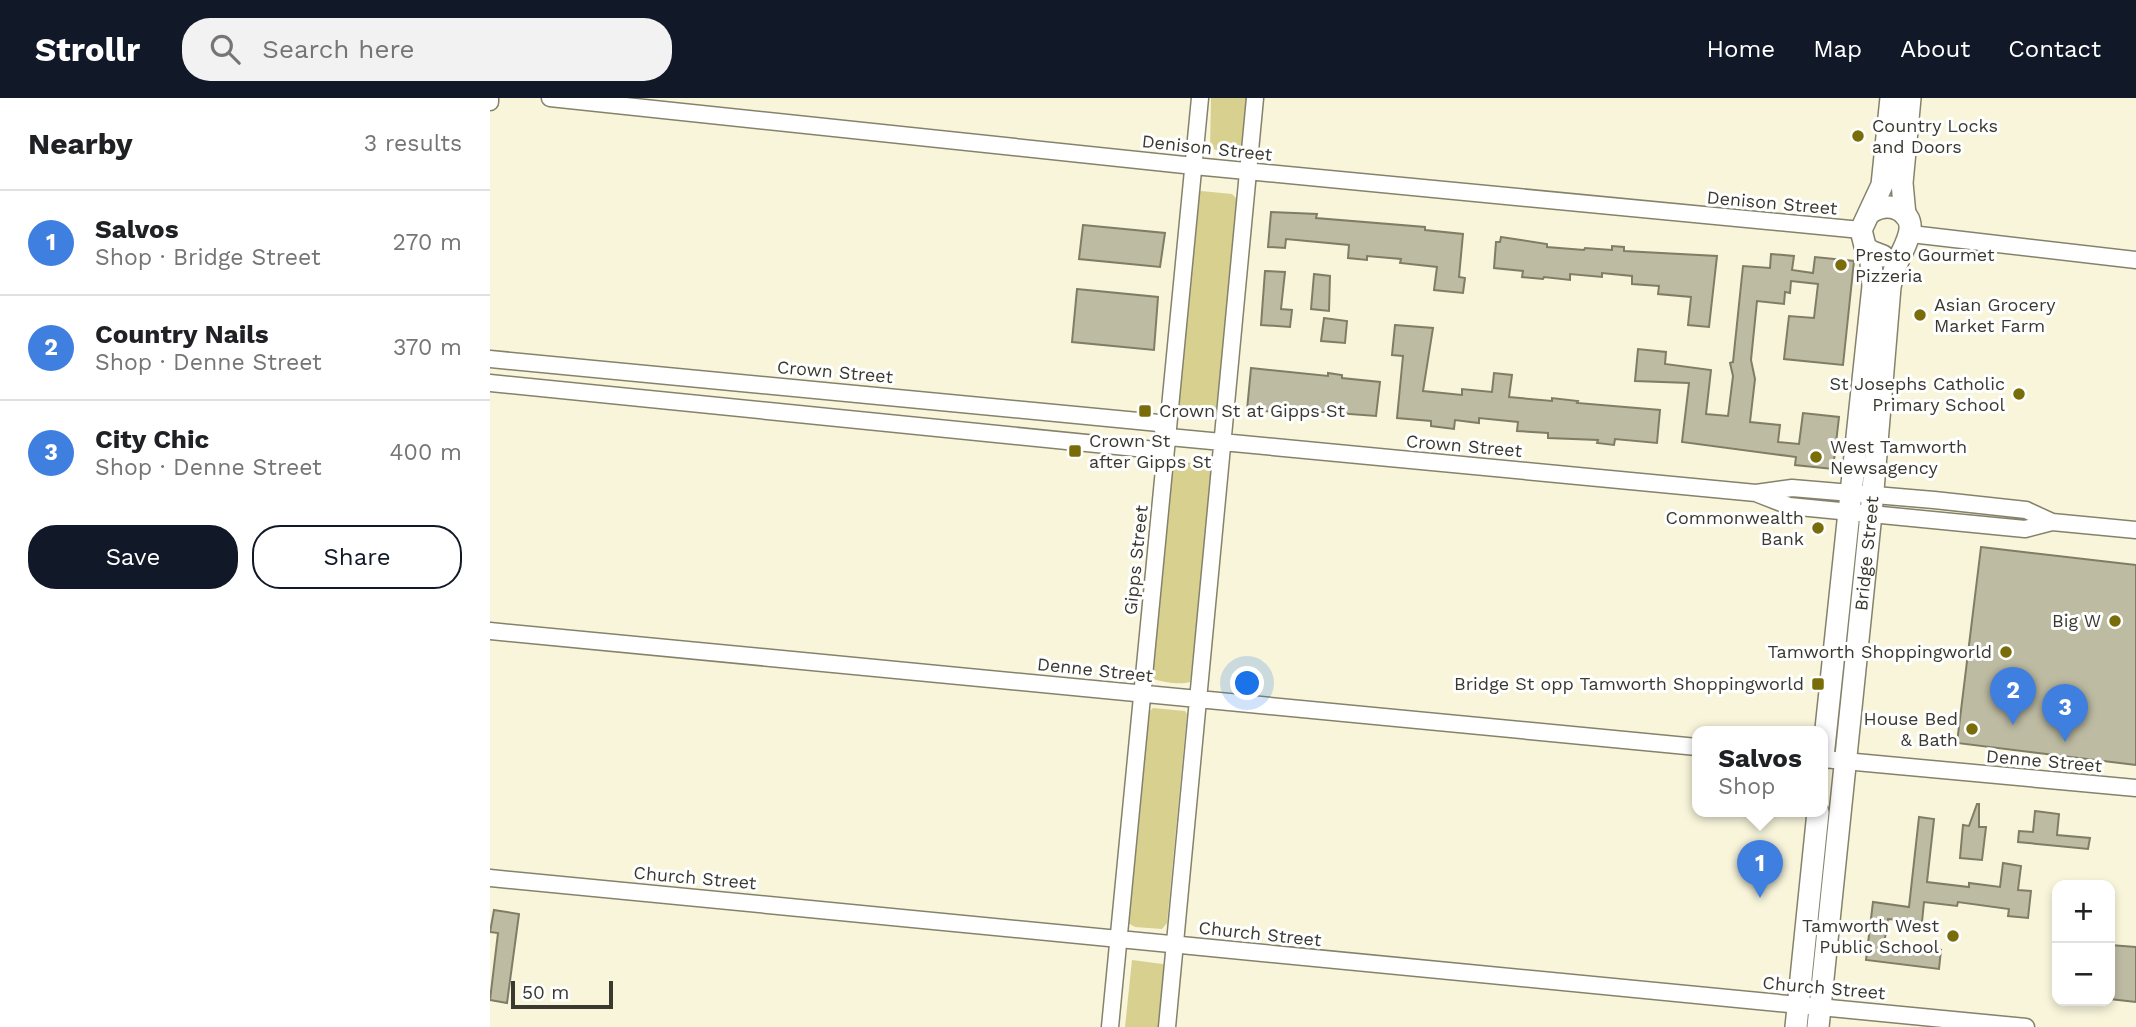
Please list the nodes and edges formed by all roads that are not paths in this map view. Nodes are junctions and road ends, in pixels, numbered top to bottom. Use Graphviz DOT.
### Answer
graph roads {
  1 [pos="550,98"];
  2 [pos="1200,98"];
  3 [pos="1255,98"];
  4 [pos="1891,98"];
  5 [pos="1910,98"];
  6 [pos="1194,166"];
  7 [pos="1248,171"];
  8 [pos="1866,221"];
  9 [pos="1907,232"];
  10 [pos="1870,251"];
  11 [pos="2136,260"];
  12 [pos="490,359"];
  13 [pos="490,383"];
  14 [pos="1169,437"];
  15 [pos="1222,443"];
  16 [pos="1861,503"];
  17 [pos="2136,530"];
  18 [pos="490,631"];
  19 [pos="1141,694"];
  20 [pos="1198,700"];
  21 [pos="1828,726"];
  22 [pos="1692,747"];
  23 [pos="1828,759"];
  24 [pos="1845,761"];
  25 [pos="2136,788"];
  26 [pos="1817,817"];
  27 [pos="490,878"];
  28 [pos="1120,938"];
  29 [pos="1176,945"];
  30 [pos="1798,1006"];
  31 [pos="1819,1017"];
  32 [pos="1110,1027"];
  33 [pos="1167,1027"];
  34 [pos="1796,1027"];
  35 [pos="2026,1027"];
  1 -- 6 [label="street, Denison Street"];
  2 -- 6 [label="street, Gipps Street"];
  3 -- 7 [label="street"];
  4 -- 8 [label="main road"];
  5 -- 9 [label="main road, Bridge Street"];
  6 -- 7 [label="street, Denison Street"];
  6 -- 14 [label="street, Gipps Street"];
  7 -- 8 [label="street, Denison Street"];
  7 -- 15 [label="street"];
  8 -- 9 [label="main road"];
  8 -- 10 [label="main road"];
  9 -- 10 [label="main road"];
  9 -- 11 [label="street"];
  9 -- 16 [label="main road, Bridge Street"];
  10 -- 16 [label="main road, Bridge Street"];
  12 -- 14 [label="street, Crown Street"];
  13 -- 14 [label="street, Crown Street"];
  14 -- 15 [label="street, Crown Street"];
  14 -- 19 [label="street, Gipps Street"];
  15 -- 16 [label="street, Crown Street"];
  15 -- 20 [label="street"];
  16 -- 17 [label="street, Crown Street"];
  16 -- 21 [label="main road, Bridge Street"];
  16 -- 24 [label="main road, Bridge Street"];
  18 -- 19 [label="street, Denne Street"];
  19 -- 20 [label="street, Denne Street"];
  19 -- 28 [label="street, Gipps Street"];
  20 -- 22 [label="street, Denne Street"];
  20 -- 29 [label="street"];
  23 -- 24 [label="street, Denne Street"];
  24 -- 25 [label="street, Denne Street"];
  24 -- 31 [label="main road, Bridge Street"];
  26 -- 30 [label="main road"];
  27 -- 28 [label="street, Church Street"];
  28 -- 29 [label="street, Church Street"];
  28 -- 32 [label="street, Gipps Street"];
  29 -- 30 [label="street, Church Street"];
  29 -- 33 [label="street"];
  30 -- 31 [label="street, Church Street"];
  30 -- 34 [label="main road"];
  31 -- 35 [label="street, Church Street"];
}
